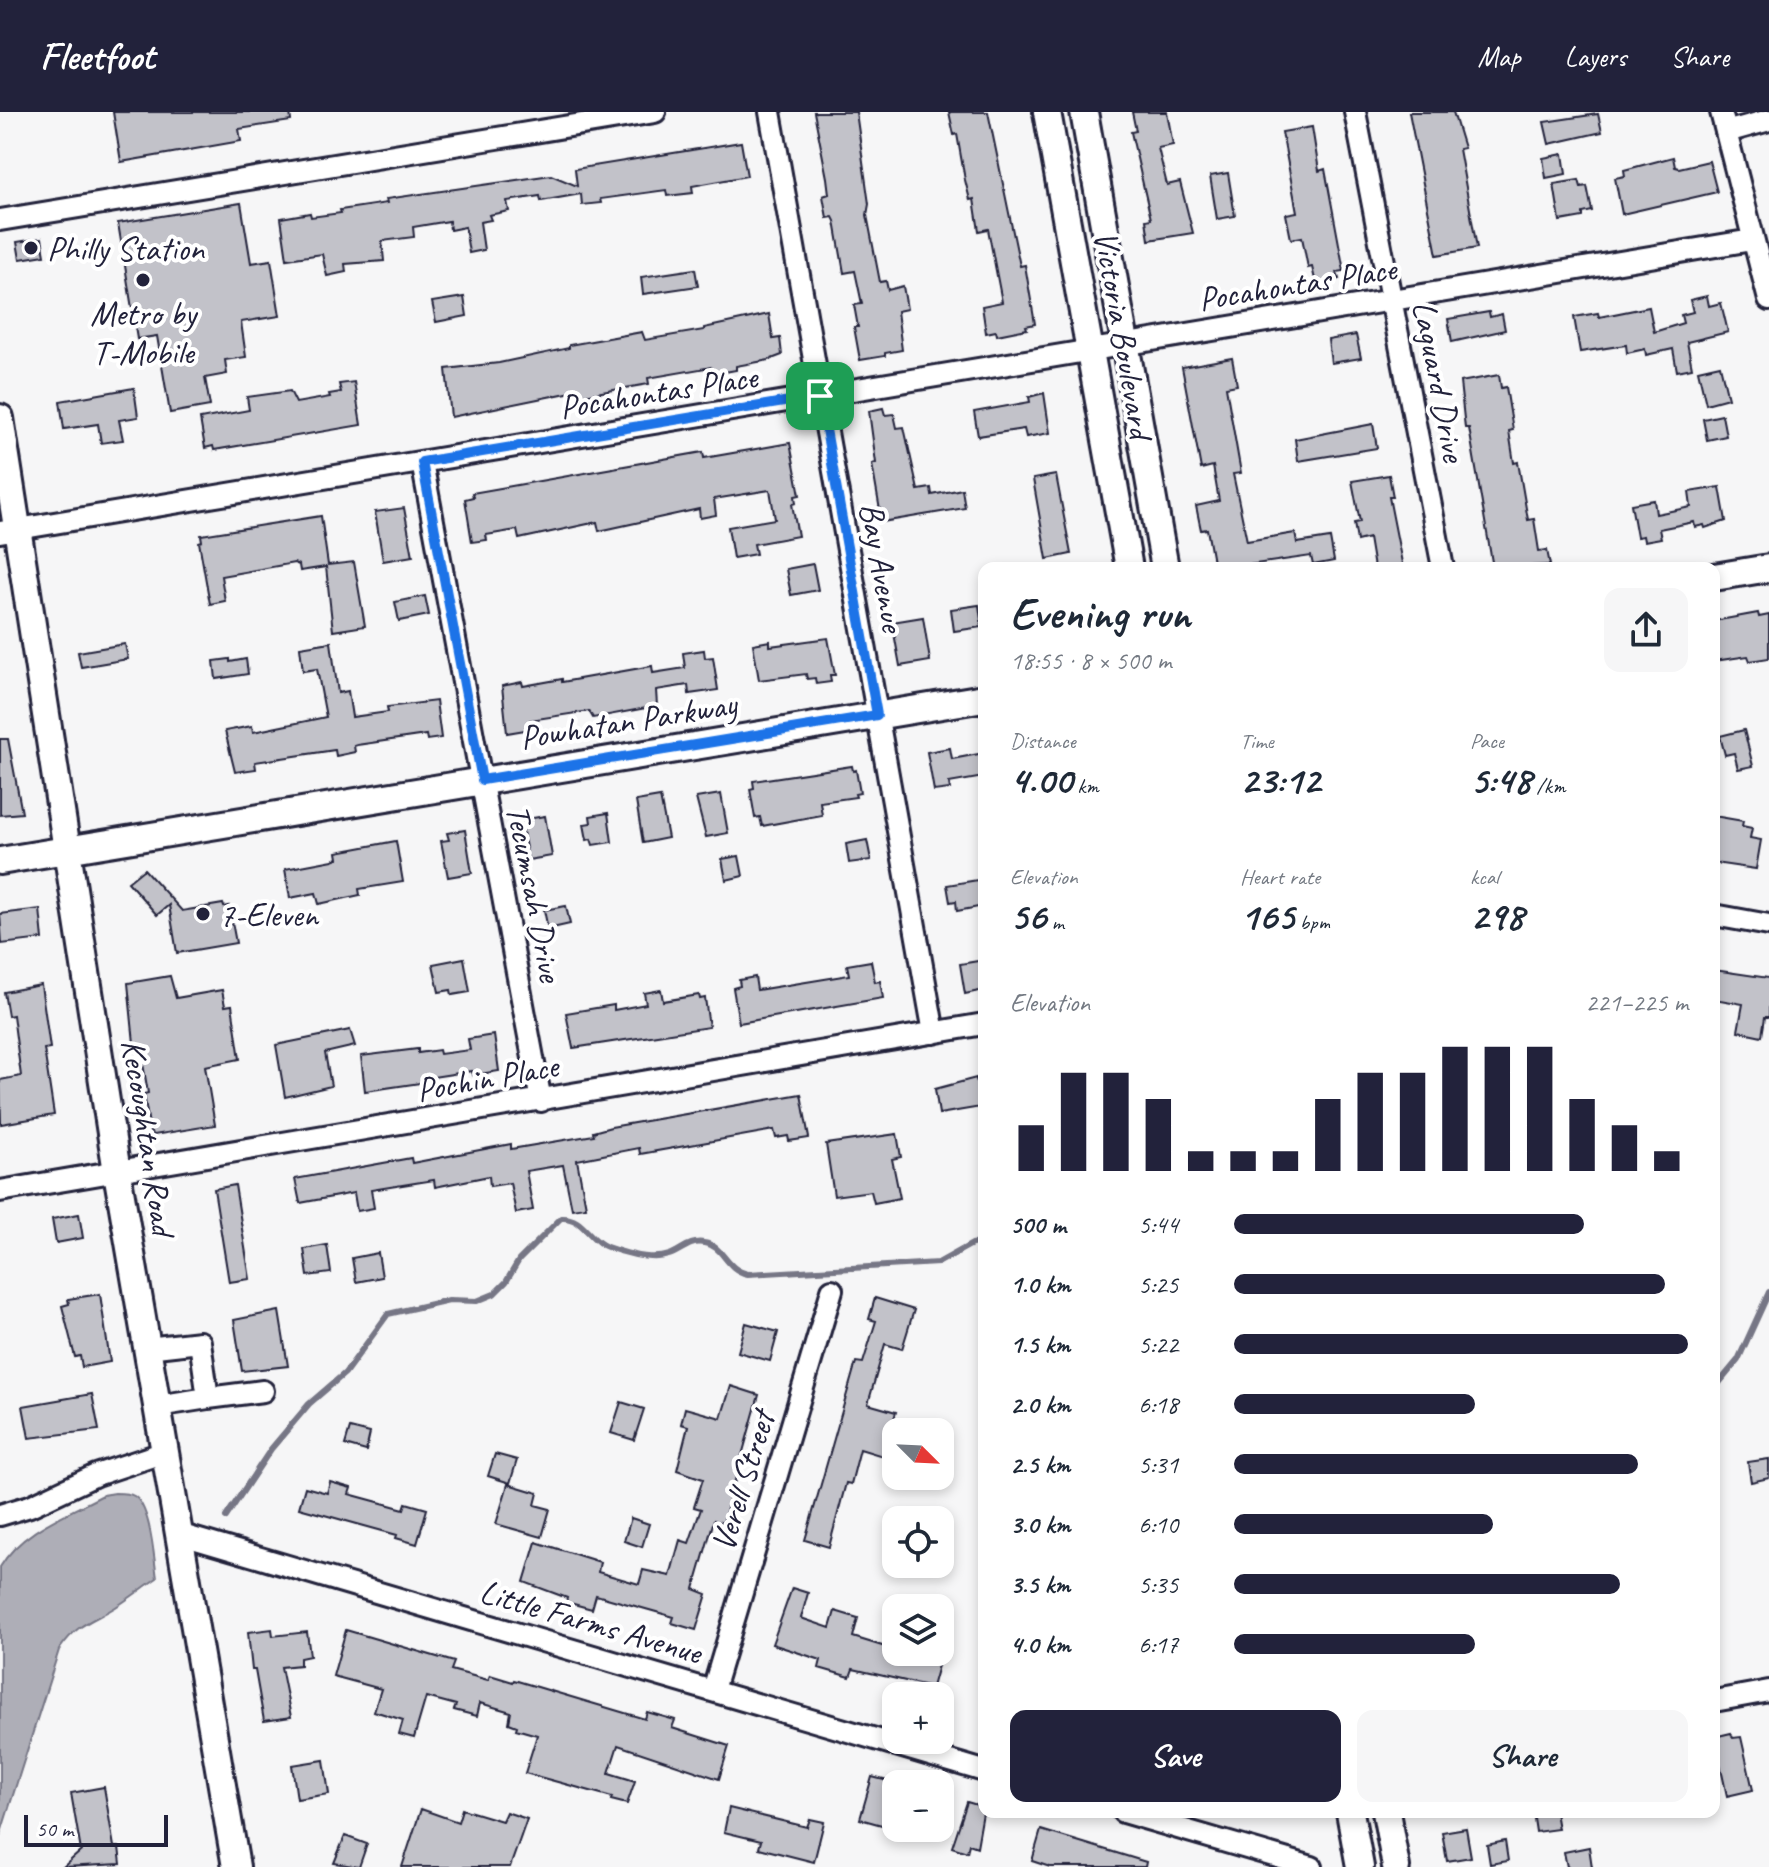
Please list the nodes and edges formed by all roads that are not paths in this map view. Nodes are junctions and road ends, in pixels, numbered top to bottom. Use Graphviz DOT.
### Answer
graph roads {
  1 [pos="655,112"];
  2 [pos="770,112"];
  3 [pos="1047,112"];
  4 [pos="1084,112"];
  5 [pos="1355,112"];
  6 [pos="1769,120"];
  7 [pos="1724,122"];
  8 [pos="0,220"];
  9 [pos="1752,240"];
  10 [pos="1392,300"];
  11 [pos="1769,300"];
  12 [pos="1125,344"];
  13 [pos="1090,350"];
  14 [pos="820,396"];
  15 [pos="0,418"];
  16 [pos="422,462"];
  17 [pos="10,530"];
  18 [pos="1128,562"];
  19 [pos="1164,562"];
  20 [pos="1442,562"];
  21 [pos="1769,568"];
  22 [pos="1720,576"];
  23 [pos="978,699"];
  24 [pos="877,715"];
  25 [pos="482,780"];
  26 [pos="66,850"];
  27 [pos="0,861"];
  28 [pos="1720,916"];
  29 [pos="1769,925"];
  30 [pos="978,1025"];
  31 [pos="934,1033"];
  32 [pos="541,1101"];
  33 [pos="117,1172"];
  34 [pos="0,1191"];
  35 [pos="832,1290"];
  36 [pos="147,1348"];
  37 [pos="263,1391"];
  38 [pos="208,1398"];
  39 [pos="157,1406"];
  40 [pos="165,1452"];
  41 [pos="3,1519"];
  42 [pos="179,1534"];
  43 [pos="713,1690"];
  44 [pos="1769,1691"];
  45 [pos="1720,1700"];
  46 [pos="978,1769"];
  47 [pos="1144,1818"];
  48 [pos="1351,1818"];
  49 [pos="1387,1818"];
  50 [pos="236,1867"];
  51 [pos="1312,1867"];
  52 [pos="1360,1867"];
  53 [pos="1396,1867"];
  1 -- 8 [label="street"];
  2 -- 14 [label="street, Bay Avenue"];
  3 -- 13 [label="main road, Victoria Boulevard"];
  4 -- 12 [label="main road, Victoria Boulevard"];
  5 -- 10 [label="street, Laguard Drive"];
  6 -- 7 [label="street"];
  7 -- 9 [label="street"];
  9 -- 10 [label="street, Pocahontas Place"];
  9 -- 11 [label="street"];
  10 -- 12 [label="street, Pocahontas Place"];
  10 -- 20 [label="street, Laguard Drive"];
  12 -- 13 [label="street, Pocahontas Place"];
  12 -- 19 [label="main road, Victoria Boulevard"];
  13 -- 14 [label="street, Pocahontas Place"];
  13 -- 18 [label="main road, Victoria Boulevard"];
  14 -- 16 [label="street, Pocahontas Place"];
  14 -- 24 [label="street, Bay Avenue"];
  15 -- 17 [label="main road, Kecoughtan Road"];
  16 -- 17 [label="street, Pocahontas Place"];
  16 -- 25 [label="street, Tecumsah Drive"];
  17 -- 26 [label="main road, Kecoughtan Road"];
  21 -- 22 [label="main road"];
  23 -- 24 [label="main road, Powhatan Parkway"];
  24 -- 25 [label="main road, Powhatan Parkway"];
  24 -- 31 [label="street, Bay Avenue"];
  25 -- 26 [label="main road, Powhatan Parkway"];
  25 -- 32 [label="street, Tecumsah Drive"];
  26 -- 27 [label="main road, Powhatan Parkway"];
  26 -- 33 [label="main road, Kecoughtan Road"];
  28 -- 29 [label="street"];
  30 -- 31 [label="street, Pochin Place"];
  31 -- 32 [label="street, Pochin Place"];
  32 -- 33 [label="street, Pochin Place"];
  33 -- 34 [label="street, Pochin Place"];
  33 -- 36 [label="main road, Kecoughtan Road"];
  35 -- 43 [label="street, Verell Street"];
  36 -- 38 [label="street"];
  36 -- 39 [label="main road, Kecoughtan Road"];
  37 -- 38 [label="street"];
  38 -- 39 [label="street"];
  39 -- 40 [label="main road, Kecoughtan Road"];
  40 -- 41 [label="street"];
  40 -- 42 [label="main road, Kecoughtan Road"];
  42 -- 43 [label="street, Little Farms Avenue"];
  42 -- 50 [label="main road, Kecoughtan Road"];
  43 -- 46 [label="street, Little Farms Avenue"];
  44 -- 45 [label="street"];
  47 -- 51 [label="street"];
  48 -- 52 [label="main road"];
  49 -- 53 [label="main road"];
}
